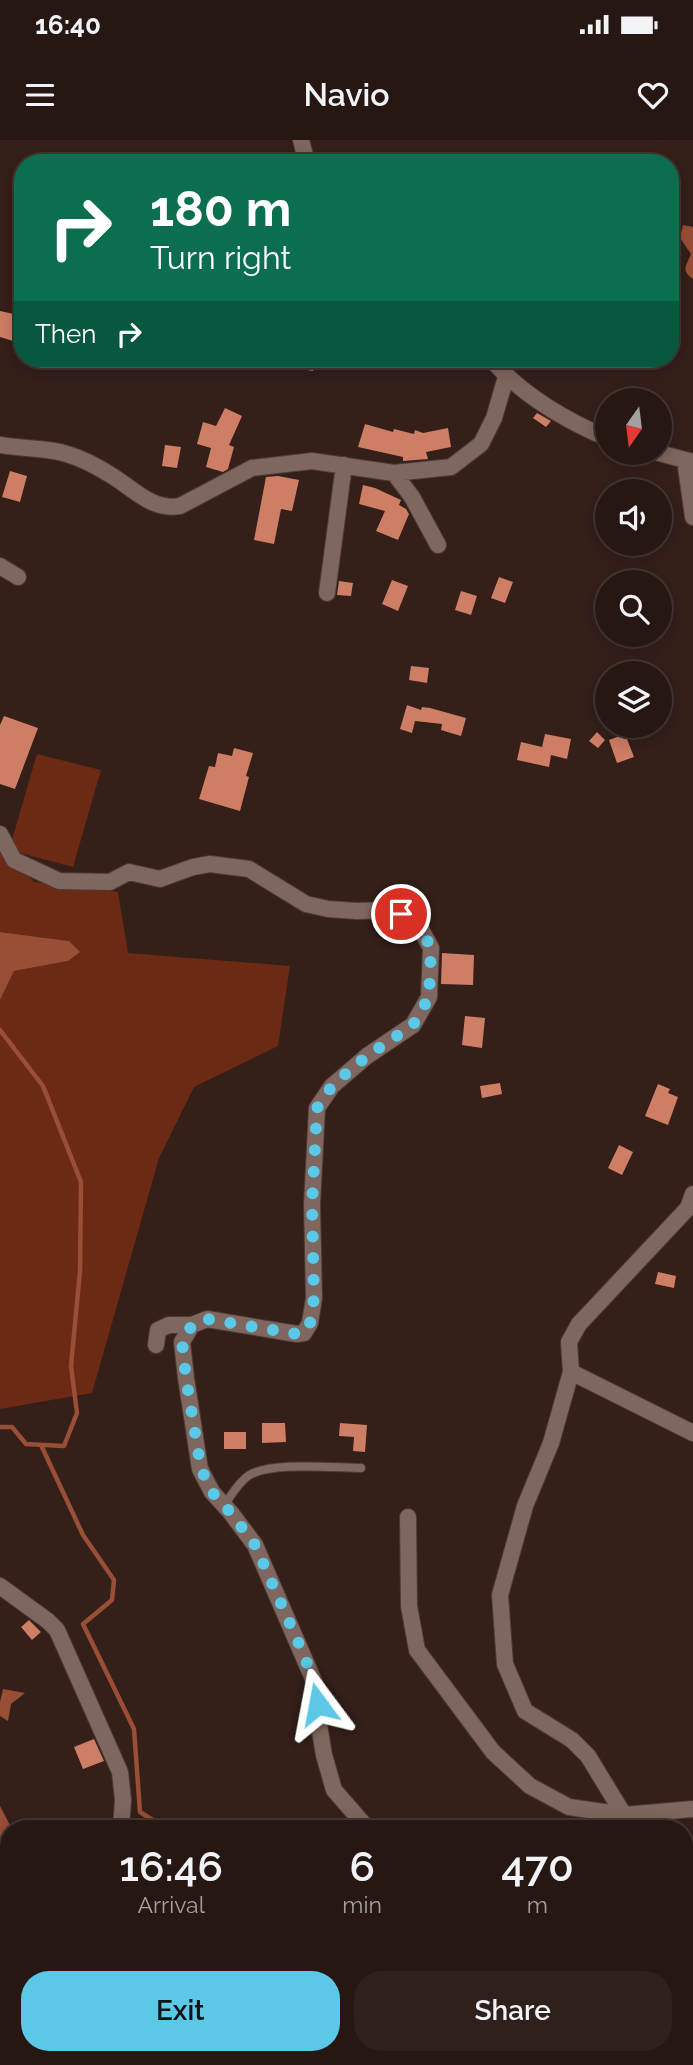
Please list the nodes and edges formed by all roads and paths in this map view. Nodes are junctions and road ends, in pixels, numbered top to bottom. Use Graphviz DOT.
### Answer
graph roads {
  1 [pos="498,368"];
  2 [pos="506,377"];
  3 [pos="595,433"];
  4 [pos="0,445"];
  5 [pos="672,456"];
  6 [pos="689,461"];
  7 [pos="344,465"];
  8 [pos="394,473"];
  9 [pos="693,517"];
  10 [pos="438,545"];
  11 [pos="0,566"];
  12 [pos="18,577"];
  13 [pos="327,593"];
  14 [pos="0,834"];
  15 [pos="693,1194"];
  16 [pos="192,1325"];
  17 [pos="156,1345"];
  18 [pos="571,1372"];
  19 [pos="693,1433"];
  20 [pos="361,1468"];
  21 [pos="224,1505"];
  22 [pos="408,1517"];
  23 [pos="0,1586"];
  24 [pos="693,1809"];
  25 [pos="624,1815"];
  26 [pos="122,1820"];
  27 [pos="360,1820"];
  1 -- 2 [label="street"];
  2 -- 3 [label="street"];
  2 -- 8 [label="street"];
  4 -- 7 [label="street"];
  5 -- 6 [label="street"];
  6 -- 9 [label="street"];
  7 -- 8 [label="street"];
  7 -- 13 [label="street"];
  8 -- 10 [label="street"];
  11 -- 12 [label="street"];
  14 -- 16 [label="street"];
  15 -- 18 [label="street"];
  16 -- 17 [label="street"];
  16 -- 21 [label="street"];
  18 -- 19 [label="street"];
  18 -- 25 [label="street"];
  20 -- 21 [label="lane"];
  21 -- 27 [label="street"];
  22 -- 25 [label="street"];
  23 -- 26 [label="street"];
  24 -- 25 [label="street"];
}
